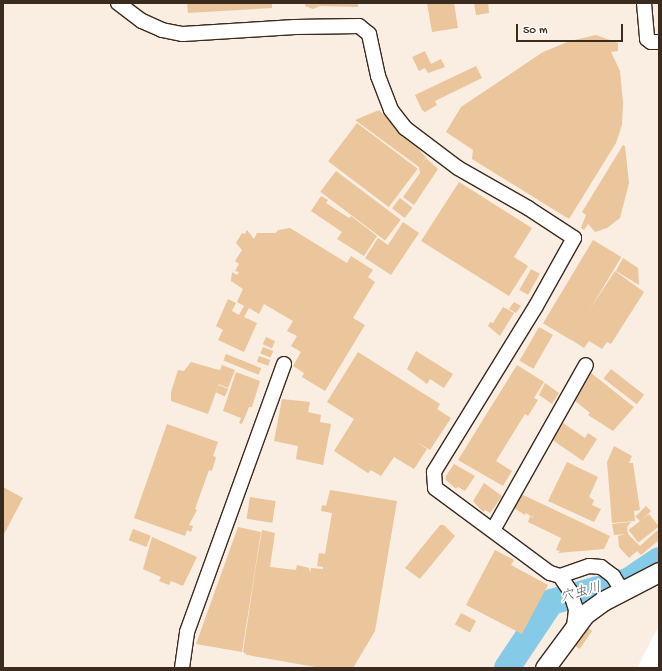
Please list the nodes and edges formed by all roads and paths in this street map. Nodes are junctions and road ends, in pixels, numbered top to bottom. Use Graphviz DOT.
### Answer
graph roads {
  1 [pos="118,3"];
  2 [pos="644,3"];
  3 [pos="659,42"];
  4 [pos="284,364"];
  5 [pos="586,365"];
  6 [pos="493,530"];
  7 [pos="659,572"];
  8 [pos="560,576"];
  9 [pos="623,592"];
  10 [pos="574,627"];
  11 [pos="182,668"];
  12 [pos="545,668"];
  1 -- 6 [label="street"];
  2 -- 3 [label="street"];
  4 -- 11 [label="street"];
  5 -- 6 [label="street"];
  6 -- 8 [label="street"];
  7 -- 9 [label="street"];
  8 -- 9 [label="street"];
  8 -- 10 [label="street"];
  9 -- 10 [label="street"];
  10 -- 12 [label="street"];
}
